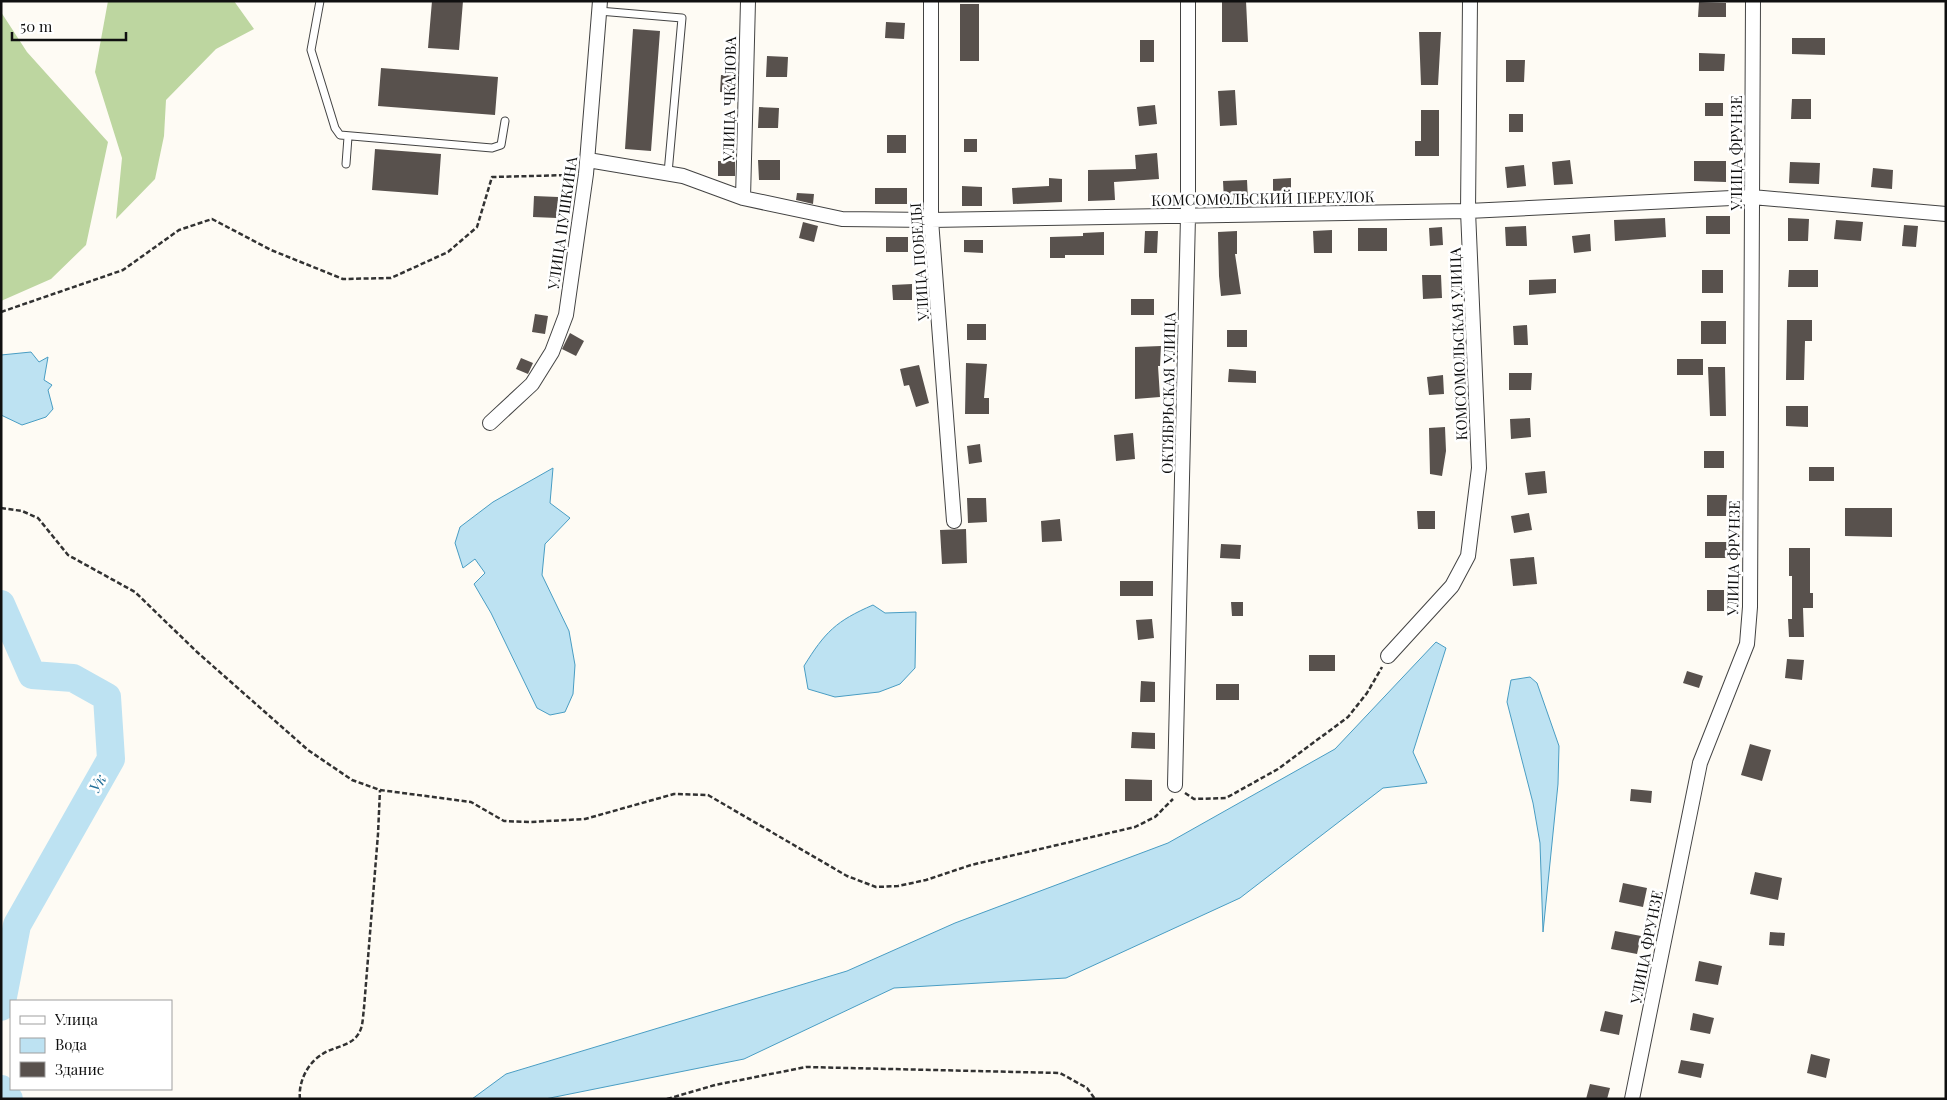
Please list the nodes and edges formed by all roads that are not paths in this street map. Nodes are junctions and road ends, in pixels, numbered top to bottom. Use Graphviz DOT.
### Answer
graph roads {
  1 [pos="320,1"];
  2 [pos="748,1"];
  3 [pos="931,1"];
  4 [pos="1188,1"];
  5 [pos="1470,1"];
  6 [pos="1753,1"];
  7 [pos="600,6"];
  8 [pos="505,120"];
  9 [pos="348,137"];
  10 [pos="346,164"];
  11 [pos="587,167"];
  12 [pos="668,174"];
  13 [pos="1752,197"];
  14 [pos="743,198"];
  15 [pos="1468,211"];
  16 [pos="1946,214"];
  17 [pos="1188,216"];
  18 [pos="931,220"];
  19 [pos="490,423"];
  20 [pos="954,521"];
  21 [pos="1388,656"];
  22 [pos="1175,785"];
  23 [pos="1632,1099"];
  1 -- 9 [label="lane"];
  2 -- 14 [label="street, УЛИЦА ЧКАЛОВА"];
  3 -- 18 [label="street, УЛИЦА ПОБЕДЫ"];
  4 -- 17 [label="street, ОКТЯБРЬСКАЯ УЛИЦА"];
  5 -- 15 [label="street, КОМСОМОЛЬСКАЯ УЛИЦА"];
  6 -- 13 [label="street, УЛИЦА ФРУНЗЕ"];
  7 -- 11 [label="street, УЛИЦА ПУШКИНА"];
  7 -- 12 [label="lane"];
  8 -- 9 [label="lane"];
  9 -- 10 [label="lane"];
  11 -- 12 [label="street, КОМСОМОЛЬСКИЙ ПЕРЕУЛОК"];
  11 -- 19 [label="street, УЛИЦА ПУШКИНА"];
  12 -- 14 [label="street, КОМСОМОЛЬСКИЙ ПЕРЕУЛОК"];
  13 -- 15 [label="street, КОМСОМОЛЬСКИЙ ПЕРЕУЛОК"];
  13 -- 16 [label="street, КОМСОМОЛЬСКИЙ ПЕРЕУЛОК"];
  13 -- 23 [label="street, УЛИЦА ФРУНЗЕ"];
  14 -- 18 [label="street, КОМСОМОЛЬСКИЙ ПЕРЕУЛОК"];
  15 -- 17 [label="street, КОМСОМОЛЬСКИЙ ПЕРЕУЛОК"];
  15 -- 21 [label="street, КОМСОМОЛЬСКАЯ УЛИЦА"];
  17 -- 18 [label="street, КОМСОМОЛЬСКИЙ ПЕРЕУЛОК"];
  17 -- 22 [label="street, ОКТЯБРЬСКАЯ УЛИЦА"];
  18 -- 20 [label="street, УЛИЦА ПОБЕДЫ"];
}
